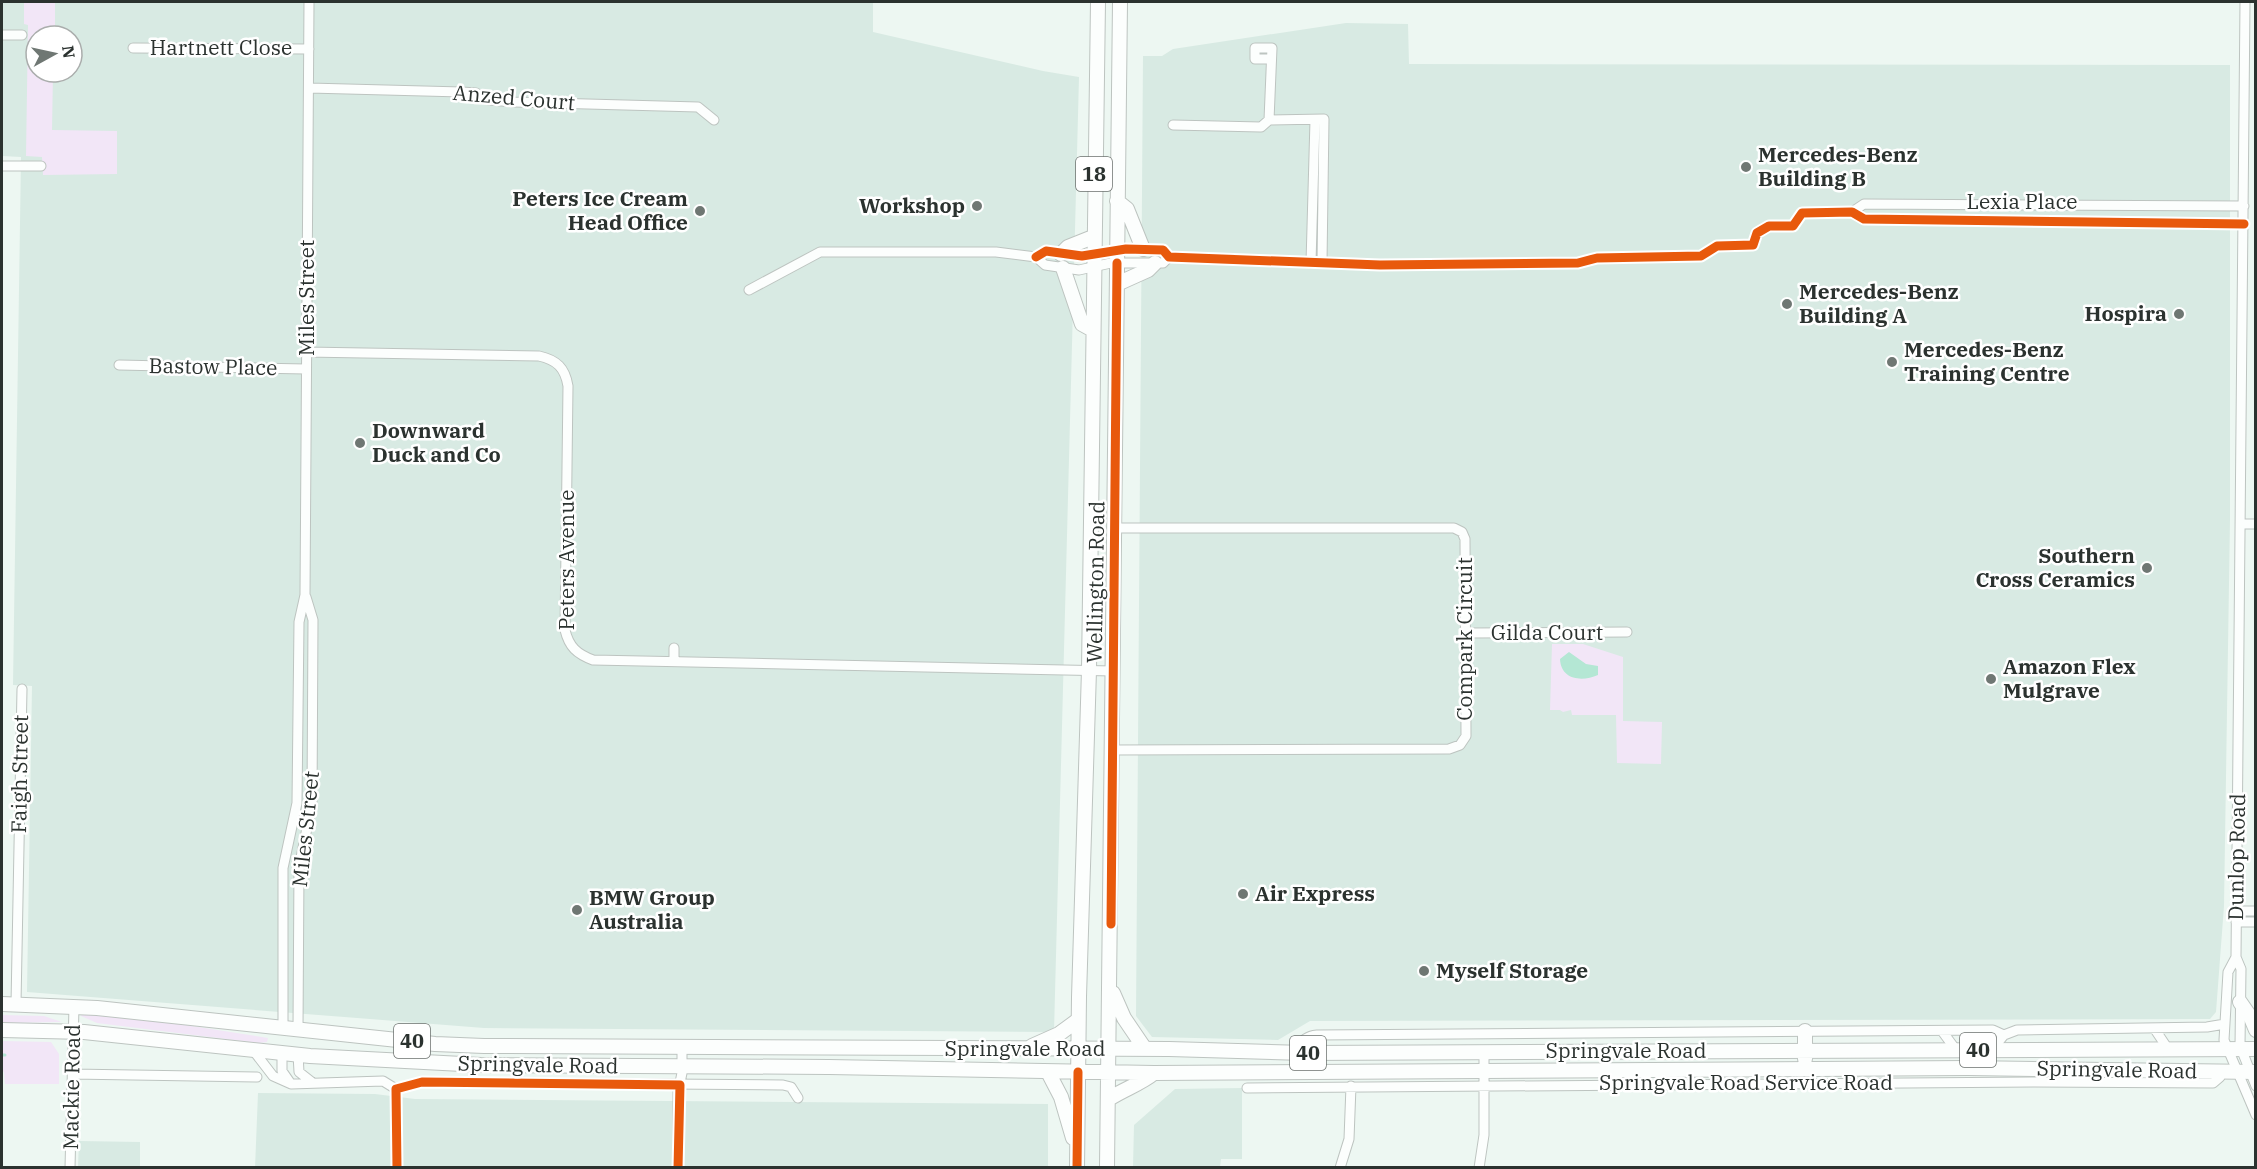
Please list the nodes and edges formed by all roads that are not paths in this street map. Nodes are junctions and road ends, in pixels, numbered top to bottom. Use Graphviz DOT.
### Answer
graph roads {
  1 [pos="309,2"];
  2 [pos="1098,2"];
  3 [pos="1120,2"];
  4 [pos="2245,2"];
  5 [pos="2,35"];
  6 [pos="22,35"];
  7 [pos="133,48"];
  8 [pos="309,49"];
  9 [pos="1272,59"];
  10 [pos="309,88"];
  11 [pos="714,120"];
  12 [pos="1269,120"];
  13 [pos="1315,120"];
  14 [pos="1173,125"];
  15 [pos="2244,148"];
  16 [pos="2256,149"];
  17 [pos="2,166"];
  18 [pos="41,166"];
  19 [pos="1117,201"];
  20 [pos="1950,205"];
  21 [pos="2016,205"];
  22 [pos="2127,205"];
  23 [pos="2244,206"];
  24 [pos="1852,212"];
  25 [pos="1950,219"];
  26 [pos="2016,220"];
  27 [pos="2127,220"];
  28 [pos="2244,224"];
  29 [pos="1093,237"];
  30 [pos="1143,249"];
  31 [pos="1036,257"];
  32 [pos="1117,257"];
  33 [pos="1169,257"];
  34 [pos="1062,261"];
  35 [pos="1093,262"];
  36 [pos="1155,263"];
  37 [pos="1311,263"];
  38 [pos="1322,263"];
  39 [pos="1117,284"];
  40 [pos="749,290"];
  41 [pos="1092,330"];
  42 [pos="2243,332"];
  43 [pos="2256,332"];
  44 [pos="306,352"];
  45 [pos="119,365"];
  46 [pos="306,369"];
  47 [pos="2241,524"];
  48 [pos="2256,524"];
  49 [pos="1114,528"];
  50 [pos="305,595"];
  51 [pos="1627,632"];
  52 [pos="1467,633"];
  53 [pos="674,648"];
  54 [pos="674,661"];
  55 [pos="1089,670"];
  56 [pos="1113,671"];
  57 [pos="299,676"];
  58 [pos="313,676"];
  59 [pos="22,689"];
  60 [pos="298,743"];
  61 [pos="312,743"];
  62 [pos="1112,750"];
  63 [pos="297,804"];
  64 [pos="312,804"];
  65 [pos="2236,911"];
  66 [pos="2256,911"];
  67 [pos="2236,922"];
  68 [pos="2256,922"];
  69 [pos="2236,957"];
  70 [pos="283,962"];
  71 [pos="299,962"];
  72 [pos="1111,988"];
  73 [pos="2240,1002"];
  74 [pos="2,1004"];
  75 [pos="16,1004"];
  76 [pos="74,1006"];
  77 [pos="1078,1020"];
  78 [pos="2225,1024"];
  79 [pos="283,1027"];
  80 [pos="2154,1028"];
  81 [pos="298,1029"];
  82 [pos="2,1030"];
  83 [pos="2256,1030"];
  84 [pos="74,1031"];
  85 [pos="1805,1031"];
  86 [pos="1942,1031"];
  87 [pos="2004,1035"];
  88 [pos="682,1048"];
  89 [pos="1027,1048"];
  90 [pos="1078,1049"];
  91 [pos="1110,1049"];
  92 [pos="1145,1049"];
  93 [pos="2169,1049"];
  94 [pos="2233,1049"];
  95 [pos="2256,1049"];
  96 [pos="254,1050"];
  97 [pos="1804,1050"];
  98 [pos="1956,1050"];
  99 [pos="1992,1050"];
  100 [pos="2033,1050"];
  101 [pos="1484,1052"];
  102 [pos="282,1053"];
  103 [pos="1295,1053"];
  104 [pos="298,1054"];
  105 [pos="682,1067"];
  106 [pos="1805,1069"];
  107 [pos="1253,1071"];
  108 [pos="1296,1071"];
  109 [pos="1048,1072"];
  110 [pos="1078,1072"];
  111 [pos="1109,1072"];
  112 [pos="2247,1072"];
  113 [pos="1154,1073"];
  114 [pos="72,1074"];
  115 [pos="2034,1075"];
  116 [pos="1727,1076"];
  117 [pos="257,1077"];
  118 [pos="1484,1077"];
  119 [pos="313,1083"];
  120 [pos="291,1084"];
  121 [pos="680,1085"];
  122 [pos="1351,1086"];
  123 [pos="2256,1086"];
  124 [pos="1247,1088"];
  125 [pos="1264,1088"];
  126 [pos="396,1089"];
  127 [pos="798,1098"];
  128 [pos="1109,1099"];
  129 [pos="2253,1101"];
  130 [pos="2256,1115"];
  131 [pos="1077,1148"];
  132 [pos="70,1167"];
  133 [pos="397,1167"];
  134 [pos="678,1167"];
  135 [pos="1077,1167"];
  136 [pos="1107,1167"];
  137 [pos="1340,1167"];
  138 [pos="1479,1167"];
  1 -- 8 [label="street, Miles Street"];
  2 -- 29 [label="highway, Wellington Road / 18"];
  3 -- 19 [label="highway, Wellington Road / 18"];
  4 -- 15 [label="street, Dunlop Road"];
  5 -- 6 [label="street"];
  7 -- 8 [label="street, Hartnett Close"];
  8 -- 10 [label="street, Miles Street"];
  9 -- 12 [label="street"];
  10 -- 11 [label="street, Anzed Court"];
  10 -- 44 [label="street, Miles Street"];
  12 -- 13 [label="street"];
  12 -- 14 [label="street"];
  13 -- 37 [label="street"];
  13 -- 38 [label="street"];
  15 -- 16 [label="street"];
  15 -- 23 [label="street, Dunlop Road"];
  17 -- 18 [label="street"];
  19 -- 30 [label="highway"];
  19 -- 32 [label="highway, Wellington Road / 18"];
  20 -- 21 [label="street, Lexia Place"];
  20 -- 24 [label="street, Lexia Place"];
  20 -- 25 [label="street, Lexia Place"];
  21 -- 22 [label="street, Lexia Place"];
  21 -- 26 [label="street, Lexia Place"];
  22 -- 23 [label="street, Lexia Place"];
  22 -- 27 [label="street"];
  23 -- 28 [label="street, Dunlop Road"];
  24 -- 25 [label="street, Lexia Place"];
  24 -- 38 [label="street, Lexia Place"];
  25 -- 26 [label="street, Lexia Place"];
  26 -- 27 [label="street, Lexia Place"];
  27 -- 28 [label="street, Lexia Place"];
  28 -- 42 [label="street, Dunlop Road"];
  29 -- 34 [label="highway"];
  29 -- 35 [label="highway, Wellington Road / 18"];
  30 -- 32 [label="street"];
  30 -- 33 [label="street"];
  31 -- 34 [label="street"];
  31 -- 34 [label="street"];
  31 -- 40 [label="street"];
  32 -- 35 [label="street"];
  32 -- 36 [label="street"];
  32 -- 39 [label="highway, Wellington Road / 18"];
  33 -- 36 [label="street"];
  33 -- 37 [label="street"];
  34 -- 35 [label="street"];
  34 -- 35 [label="street"];
  34 -- 41 [label="highway"];
  35 -- 41 [label="highway, Wellington Road / 18"];
  36 -- 39 [label="highway"];
  37 -- 38 [label="street"];
  39 -- 49 [label="highway, Wellington Road / 18"];
  41 -- 55 [label="highway, Wellington Road / 18"];
  42 -- 43 [label="street"];
  42 -- 47 [label="street, Dunlop Road"];
  44 -- 46 [label="street, Miles Street"];
  44 -- 54 [label="street, Peters Avenue"];
  45 -- 46 [label="street, Bastow Place"];
  46 -- 50 [label="street, Miles Street"];
  47 -- 48 [label="street"];
  47 -- 65 [label="street, Dunlop Road"];
  49 -- 52 [label="street, Compark Circuit"];
  49 -- 56 [label="highway, Wellington Road / 18"];
  50 -- 57 [label="street, Miles Street"];
  50 -- 58 [label="street, Miles Street"];
  51 -- 52 [label="street, Gilda Court"];
  52 -- 62 [label="street, Compark Circuit"];
  53 -- 54 [label="street"];
  54 -- 55 [label="street, Peters Avenue"];
  55 -- 56 [label="street, Peters Avenue"];
  55 -- 77 [label="highway, Wellington Road / 18"];
  56 -- 62 [label="highway, Wellington Road / 18"];
  57 -- 58 [label="street"];
  57 -- 60 [label="street, Miles Street"];
  58 -- 61 [label="street, Miles Street"];
  59 -- 75 [label="street, Faigh Street"];
  60 -- 61 [label="street"];
  60 -- 63 [label="street, Miles Street"];
  61 -- 64 [label="street, Miles Street"];
  62 -- 72 [label="highway, Wellington Road / 18"];
  63 -- 64 [label="street"];
  63 -- 70 [label="street, Miles Street"];
  64 -- 71 [label="street, Miles Street"];
  65 -- 66 [label="street"];
  65 -- 67 [label="street, Dunlop Road"];
  67 -- 68 [label="street"];
  67 -- 69 [label="street, Dunlop Road"];
  69 -- 73 [label="street, Dunlop Road"];
  69 -- 78 [label="street, Dunlop Road"];
  70 -- 71 [label="street"];
  70 -- 79 [label="street, Miles Street"];
  71 -- 81 [label="street, Miles Street"];
  72 -- 91 [label="highway, Wellington Road / 18"];
  72 -- 92 [label="highway"];
  73 -- 83 [label="highway"];
  73 -- 94 [label="street, Dunlop Road"];
  74 -- 75 [label="highway, Springvale Road / 40"];
  75 -- 76 [label="highway, Springvale Road / 40"];
  76 -- 79 [label="highway, Springvale Road / 40"];
  76 -- 84 [label="street, Mackie Road"];
  77 -- 89 [label="highway"];
  77 -- 90 [label="highway, Wellington Road / 18"];
  78 -- 80 [label="street, Springvale Road"];
  78 -- 94 [label="street, Dunlop Road"];
  79 -- 81 [label="highway, Springvale Road / 40"];
  79 -- 102 [label="highway"];
  80 -- 87 [label="street, Springvale Road"];
  80 -- 93 [label="street, Springvale Road"];
  81 -- 88 [label="highway, Springvale Road / 40"];
  81 -- 104 [label="highway"];
  82 -- 84 [label="highway, Springvale Road / 40"];
  84 -- 96 [label="highway, Springvale Road / 40"];
  84 -- 114 [label="street, Mackie Road"];
  85 -- 86 [label="street, Springvale Road"];
  85 -- 97 [label="highway"];
  85 -- 103 [label="street"];
  86 -- 87 [label="street, Springvale Road"];
  86 -- 98 [label="street"];
  87 -- 99 [label="street"];
  88 -- 89 [label="highway, Springvale Road / 40"];
  88 -- 105 [label="street"];
  89 -- 90 [label="highway, Springvale Road / 40"];
  90 -- 91 [label="highway, Springvale Road / 40"];
  90 -- 110 [label="highway, Wellington Road / 18"];
  91 -- 92 [label="highway, Springvale Road / 40"];
  91 -- 111 [label="highway, Wellington Road / 18"];
  92 -- 103 [label="highway, Springvale Road / 40"];
  93 -- 94 [label="highway, Springvale Road / 40"];
  93 -- 100 [label="highway, Springvale Road / 40"];
  94 -- 95 [label="highway, Springvale Road / 40"];
  94 -- 112 [label="street"];
  94 -- 112 [label="street"];
  96 -- 102 [label="highway, Springvale Road / 40"];
  96 -- 120 [label="street"];
  97 -- 98 [label="highway, Springvale Road / 40"];
  97 -- 101 [label="highway, Springvale Road / 40"];
  97 -- 106 [label="highway"];
  98 -- 99 [label="highway, Springvale Road / 40"];
  99 -- 100 [label="highway, Springvale Road / 40"];
  100 -- 115 [label="highway"];
  101 -- 103 [label="highway, Springvale Road / 40"];
  101 -- 118 [label="street"];
  102 -- 104 [label="highway, Springvale Road / 40"];
  102 -- 120 [label="street"];
  103 -- 108 [label="street"];
  104 -- 105 [label="highway, Springvale Road / 40"];
  104 -- 119 [label="street"];
  105 -- 109 [label="highway, Springvale Road / 40"];
  105 -- 121 [label="street"];
  106 -- 115 [label="highway, Springvale Road / 40"];
  106 -- 116 [label="highway, Springvale Road / 40"];
  107 -- 108 [label="highway, Springvale Road / 40"];
  107 -- 113 [label="highway, Springvale Road / 40"];
  107 -- 125 [label="street"];
  108 -- 118 [label="highway, Springvale Road / 40"];
  109 -- 110 [label="highway, Springvale Road / 40"];
  109 -- 131 [label="highway"];
  110 -- 111 [label="highway, Springvale Road / 40"];
  110 -- 131 [label="highway, Wellington Road / 18"];
  111 -- 113 [label="highway, Springvale Road / 40"];
  111 -- 128 [label="highway, Wellington Road / 18"];
  112 -- 115 [label="highway, Springvale Road / 40"];
  112 -- 123 [label="street"];
  112 -- 129 [label="street"];
  113 -- 128 [label="highway"];
  114 -- 117 [label="street"];
  114 -- 132 [label="street, Mackie Road"];
  115 -- 116 [label="street, Springvale Road Service Road"];
  116 -- 118 [label="highway, Springvale Road / 40"];
  118 -- 122 [label="street"];
  118 -- 138 [label="street"];
  119 -- 120 [label="street, Springvale Road"];
  119 -- 126 [label="street, Springvale Road"];
  121 -- 126 [label="street, Springvale Road"];
  121 -- 127 [label="street, Springvale Road"];
  121 -- 134 [label="street"];
  122 -- 125 [label="street"];
  122 -- 137 [label="street"];
  124 -- 125 [label="street"];
  126 -- 133 [label="street"];
  128 -- 136 [label="highway, Wellington Road / 18"];
  129 -- 130 [label="street"];
  131 -- 135 [label="highway, Wellington Road / 18"];
}
